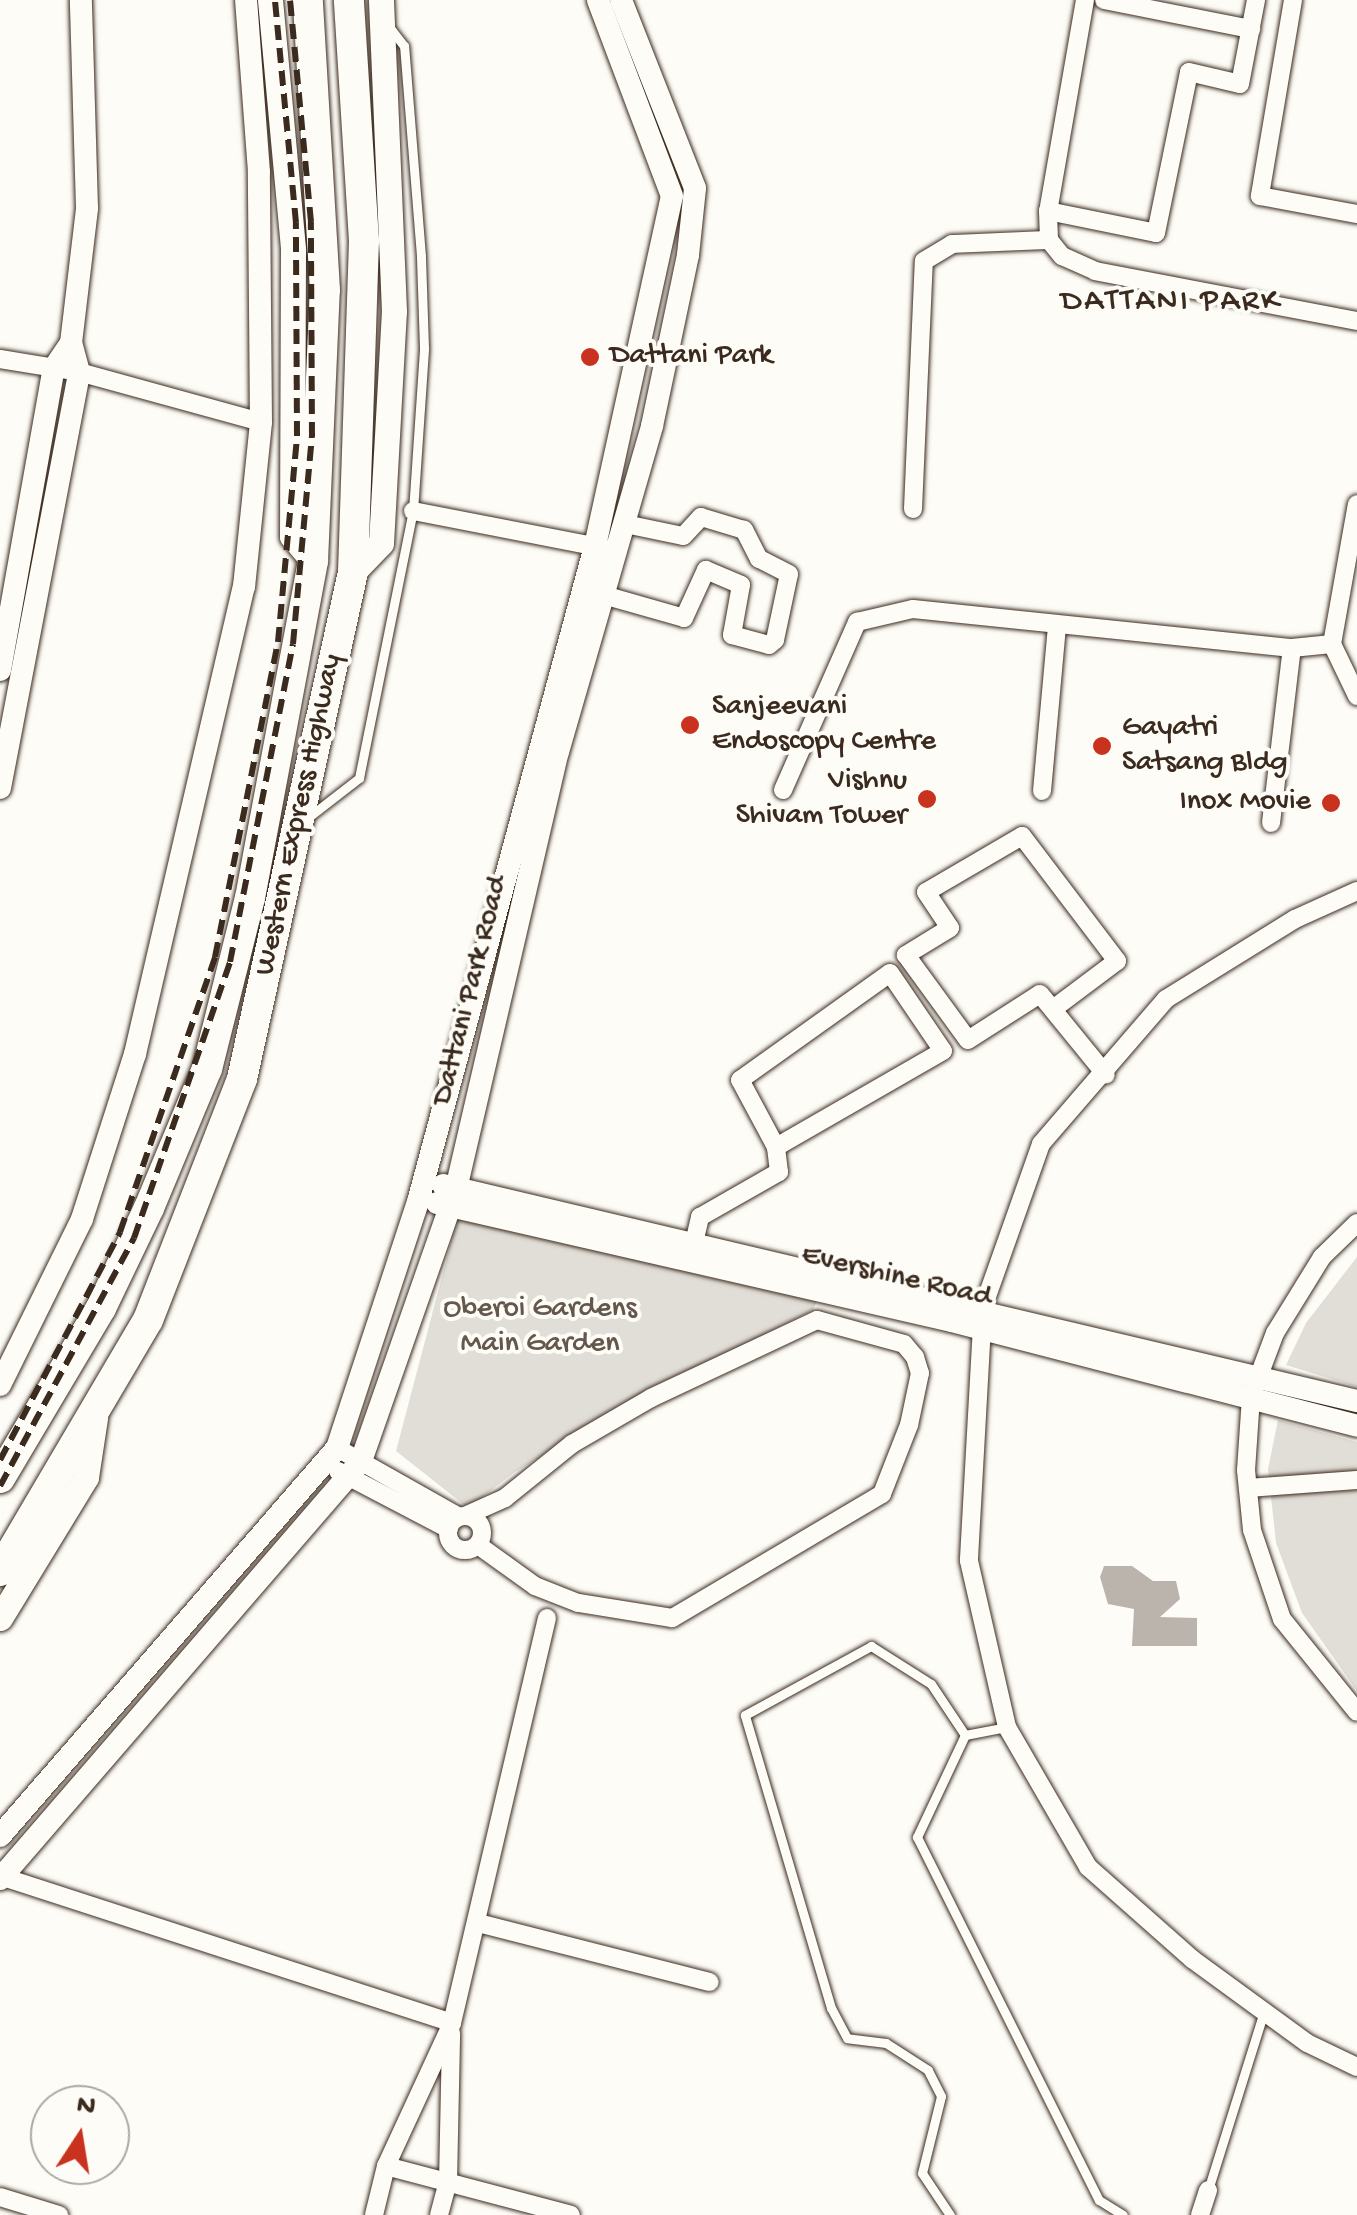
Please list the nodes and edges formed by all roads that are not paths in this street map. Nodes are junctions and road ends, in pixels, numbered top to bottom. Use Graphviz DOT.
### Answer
graph roads {
  1 [pos="80,0"];
  2 [pos="246,0"];
  3 [pos="270,0"];
  4 [pos="308,0"];
  5 [pos="349,0"];
  6 [pos="598,0"];
  7 [pos="621,0"];
  8 [pos="1085,0"];
  9 [pos="1104,0"];
  10 [pos="1256,0"];
  11 [pos="1293,0"];
  12 [pos="382,9"];
  13 [pos="1251,29"];
  14 [pos="695,190"];
  15 [pos="672,198"];
  16 [pos="1048,211"];
  17 [pos="1357,214"];
  18 [pos="1048,240"];
  19 [pos="651,292"];
  20 [pos="679,297"];
  21 [pos="1357,321"];
  22 [pos="70,343"];
  23 [pos="638,348"];
  24 [pos="667,354"];
  25 [pos="0,359"];
  26 [pos="54,368"];
  27 [pos="79,372"];
  28 [pos="622,421"];
  29 [pos="261,422"];
  30 [pos="652,426"];
  31 [pos="1357,504"];
  32 [pos="913,508"];
  33 [pos="414,511"];
  34 [pos="625,524"];
  35 [pos="607,548"];
  36 [pos="313,561"];
  37 [pos="353,572"];
  38 [pos="607,596"];
  39 [pos="5,622"];
  40 [pos="1057,626"];
  41 [pos="1332,644"];
  42 [pos="1292,648"];
  43 [pos="0,670"];
  44 [pos="1357,696"];
  45 [pos="548,749"];
  46 [pos="0,788"];
  47 [pos="784,790"];
  48 [pos="1042,791"];
  49 [pos="298,824"];
  50 [pos="1271,824"];
  51 [pos="506,876"];
  52 [pos="530,882"];
  53 [pos="1357,891"];
  54 [pos="1053,1009"];
  55 [pos="465,1013"];
  56 [pos="493,1020"];
  57 [pos="1106,1075"];
  58 [pos="776,1147"];
  59 [pos="422,1188"];
  60 [pos="452,1198"];
  61 [pos="1357,1222"];
  62 [pos="694,1243"];
  63 [pos="827,1283"];
  64 [pos="982,1318"];
  65 [pos="817,1320"];
  66 [pos="0,1385"];
  67 [pos="1254,1385"];
  68 [pos="1357,1400"];
  69 [pos="95,1418"];
  70 [pos="1357,1426"];
  71 [pos="329,1456"];
  72 [pos="356,1469"];
  73 [pos="0,1478"];
  74 [pos="1357,1480"];
  75 [pos="1248,1488"];
  76 [pos="458,1520"];
  77 [pos="478,1545"];
  78 [pos="248,1548"];
  79 [pos="272,1566"];
  80 [pos="0,1571"];
  81 [pos="0,1618"];
  82 [pos="547,1618"];
  83 [pos="184,1622"];
  84 [pos="207,1640"];
  85 [pos="1357,1712"];
  86 [pos="1006,1727"];
  87 [pos="965,1735"];
  88 [pos="0,1836"];
  89 [pos="1,1877"];
  90 [pos="478,1923"];
  91 [pos="710,1982"];
  92 [pos="1264,2011"];
  93 [pos="452,2023"];
  94 [pos="1357,2068"];
  95 [pos="386,2166"];
  96 [pos="448,2182"];
  97 [pos="1208,2190"];
  98 [pos="0,2197"];
  99 [pos="59,2215"];
  100 [pos="374,2215"];
  101 [pos="439,2215"];
  102 [pos="571,2215"];
  103 [pos="950,2215"];
  104 [pos="1124,2215"];
  105 [pos="1200,2215"];
  1 -- 22 [label="street"];
  2 -- 29 [label="street"];
  3 -- 36 [label="main road"];
  4 -- 36 [label="highway, Western Express Highway"];
  5 -- 37 [label="highway, Western Express Highway"];
  6 -- 15 [label="street"];
  7 -- 14 [label="street, Dattani Park Road"];
  8 -- 16 [label="street"];
  9 -- 13 [label="street"];
  10 -- 13 [label="street"];
  11 -- 17 [label="street"];
  12 -- 33 [label="lane"];
  12 -- 37 [label="main road"];
  13 -- 16 [label="street"];
  14 -- 15 [label="street"];
  14 -- 20 [label="street, Dattani Park Road"];
  15 -- 19 [label="street, Dattani Park Road"];
  16 -- 18 [label="street"];
  18 -- 21 [label="street"];
  18 -- 32 [label="street"];
  19 -- 20 [label="street"];
  19 -- 23 [label="street, Dattani Park Road"];
  20 -- 24 [label="street, Dattani Park Road"];
  22 -- 26 [label="street"];
  22 -- 27 [label="street"];
  23 -- 24 [label="street"];
  23 -- 28 [label="street, Dattani Park Road"];
  24 -- 30 [label="street, Dattani Park Road"];
  25 -- 26 [label="street"];
  26 -- 27 [label="street"];
  26 -- 39 [label="street"];
  27 -- 29 [label="street"];
  27 -- 46 [label="street"];
  28 -- 30 [label="street"];
  28 -- 35 [label="street, Dattani Park Road"];
  29 -- 66 [label="street"];
  30 -- 34 [label="street, Dattani Park Road"];
  31 -- 41 [label="street"];
  33 -- 35 [label="street"];
  33 -- 49 [label="lane"];
  34 -- 35 [label="street, Dattani Park Road"];
  34 -- 38 [label="street"];
  35 -- 38 [label="street, Dattani Park Road"];
  35 -- 45 [label="street, Dattani Park Road"];
  36 -- 73 [label="highway, Western Express Highway"];
  37 -- 49 [label="highway, Western Express Highway"];
  38 -- 45 [label="street, Dattani Park Road"];
  39 -- 43 [label="street"];
  40 -- 42 [label="street"];
  40 -- 47 [label="street"];
  40 -- 48 [label="street"];
  41 -- 42 [label="street"];
  41 -- 44 [label="street"];
  42 -- 50 [label="street"];
  45 -- 51 [label="street, Dattani Park Road"];
  45 -- 52 [label="street, Dattani Park Road"];
  49 -- 69 [label="highway, Western Express Highway"];
  51 -- 52 [label="street"];
  51 -- 55 [label="street, Dattani Park Road"];
  52 -- 56 [label="street, Dattani Park Road"];
  53 -- 57 [label="street"];
  54 -- 54 [label="street"];
  54 -- 57 [label="street"];
  55 -- 56 [label="street"];
  55 -- 59 [label="street, Dattani Park Road"];
  56 -- 60 [label="street, Dattani Park Road"];
  57 -- 64 [label="street"];
  58 -- 58 [label="street"];
  58 -- 62 [label="street"];
  59 -- 60 [label="street, Evershine Road"];
  59 -- 71 [label="street, Dattani Park Road"];
  60 -- 62 [label="street, Evershine Road"];
  60 -- 63 [label="street, Evershine Road"];
  60 -- 72 [label="street, Dattani Park Road"];
  61 -- 67 [label="street"];
  62 -- 63 [label="street, Evershine Road"];
  63 -- 64 [label="street, Evershine Road"];
  63 -- 65 [label="street"];
  64 -- 67 [label="street, Evershine Road"];
  64 -- 86 [label="street"];
  65 -- 76 [label="street"];
  65 -- 77 [label="street"];
  67 -- 68 [label="street, Evershine Road"];
  67 -- 70 [label="street, Evershine Road"];
  67 -- 75 [label="street"];
  69 -- 80 [label="highway, Western Express Highway"];
  69 -- 81 [label="main road"];
  71 -- 72 [label="street"];
  71 -- 78 [label="street, Dattani Park Road"];
  72 -- 76 [label="street"];
  72 -- 79 [label="street, Dattani Park Road"];
  74 -- 75 [label="street"];
  75 -- 85 [label="street"];
  76 -- 77 [label="street"];
  76 -- 77 [label="street"];
  78 -- 79 [label="street"];
  78 -- 83 [label="street, Dattani Park Road"];
  79 -- 84 [label="street, Dattani Park Road"];
  82 -- 90 [label="street"];
  83 -- 84 [label="street"];
  83 -- 88 [label="street, Dattani Park Road"];
  84 -- 89 [label="street, Dattani Park Road"];
  86 -- 87 [label="lane"];
  86 -- 92 [label="street"];
  87 -- 103 [label="lane"];
  87 -- 104 [label="lane"];
  89 -- 93 [label="street"];
  90 -- 91 [label="street"];
  90 -- 93 [label="street"];
  92 -- 94 [label="street"];
  92 -- 97 [label="lane"];
  93 -- 95 [label="street"];
  93 -- 96 [label="street"];
  95 -- 96 [label="street"];
  95 -- 100 [label="street"];
  96 -- 101 [label="street"];
  96 -- 102 [label="street"];
  97 -- 105 [label="street"];
  98 -- 99 [label="street"];
}
